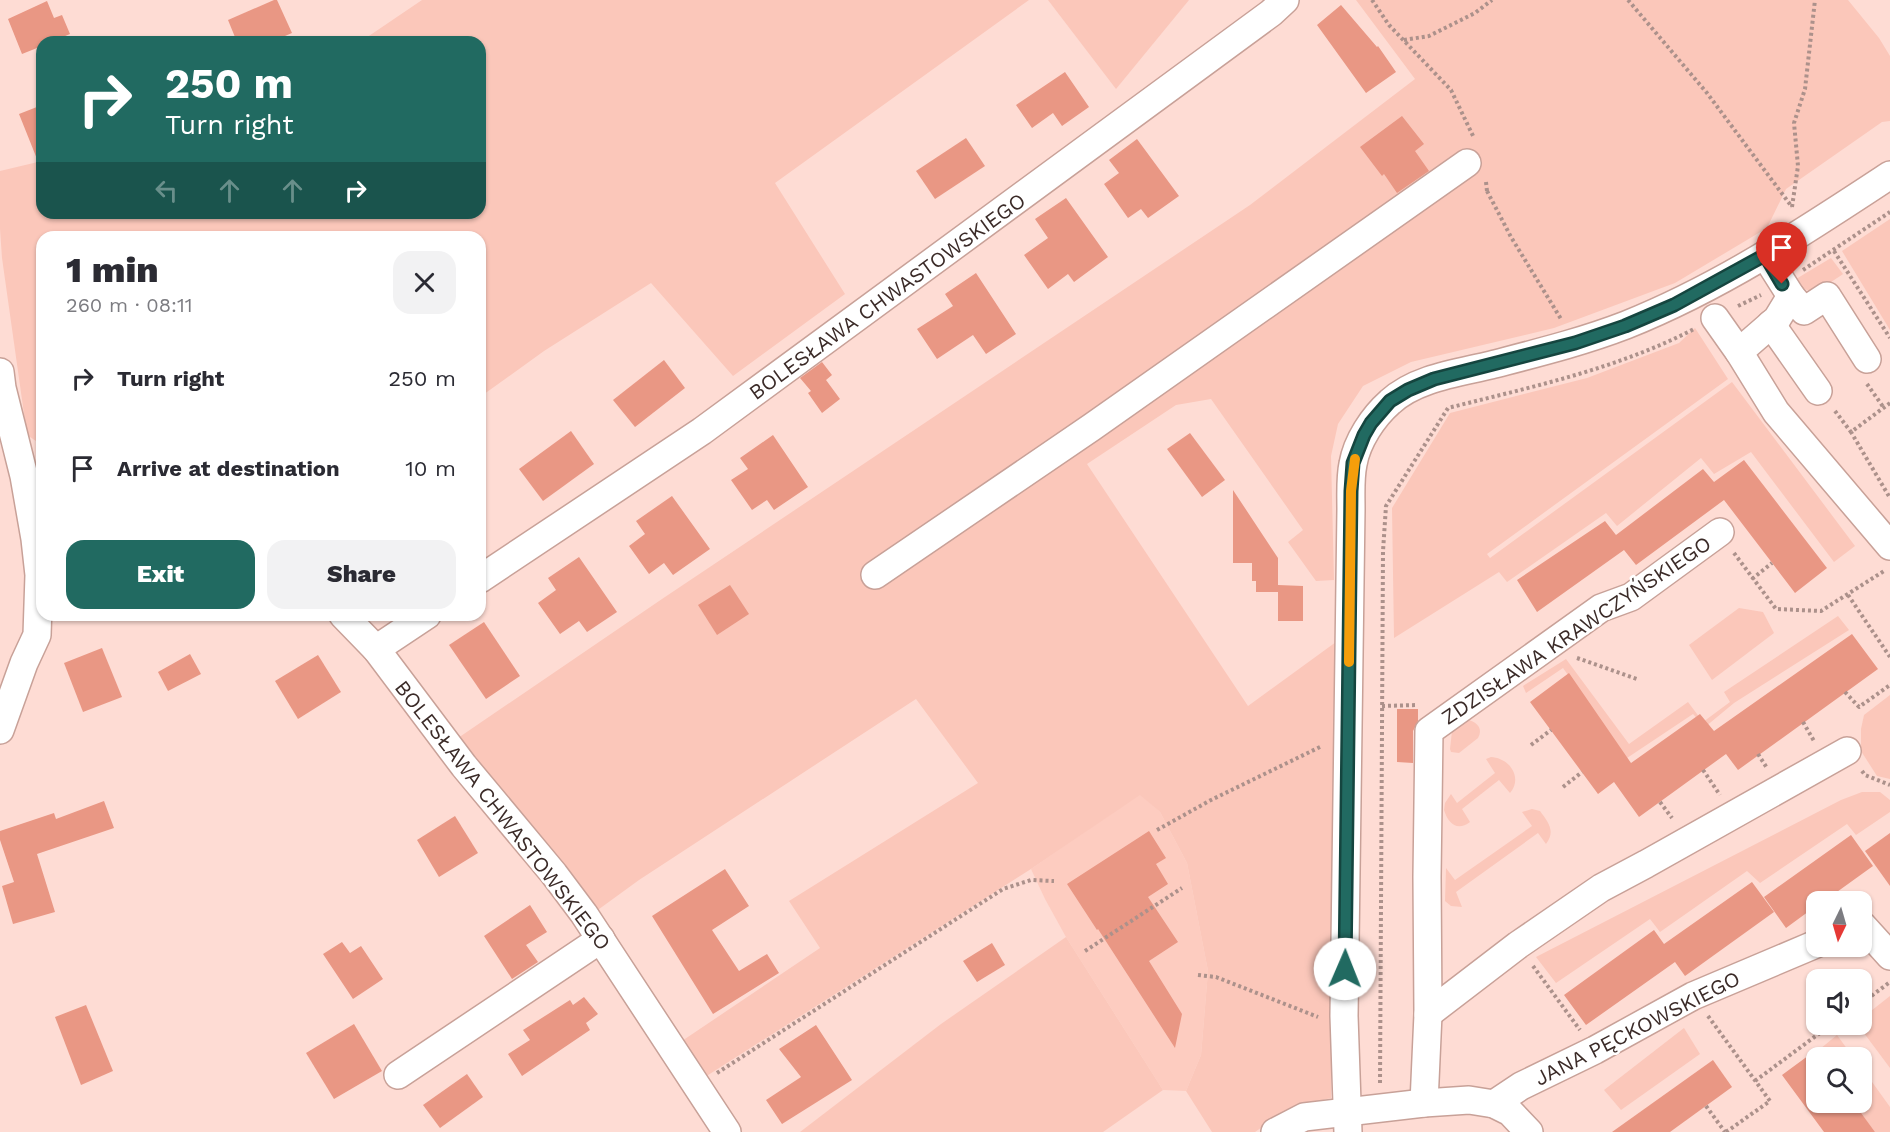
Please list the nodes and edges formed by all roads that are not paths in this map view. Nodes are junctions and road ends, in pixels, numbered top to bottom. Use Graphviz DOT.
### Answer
graph roads {
  1 [pos="1285,0"];
  2 [pos="1477,160"];
  3 [pos="1890,174"];
  4 [pos="1765,255"];
  5 [pos="1787,290"];
  6 [pos="1715,318"];
  7 [pos="1771,324"];
  8 [pos="1739,352"];
  9 [pos="1866,369"];
  10 [pos="0,372"];
  11 [pos="1824,398"];
  12 [pos="33,477"];
  13 [pos="1720,532"];
  14 [pos="1890,546"];
  15 [pos="36,547"];
  16 [pos="486,575"];
  17 [pos="875,575"];
  18 [pos="37,621"];
  19 [pos="349,621"];
  20 [pos="418,621"];
  21 [pos="376,649"];
  22 [pos="0,730"];
  23 [pos="1847,751"];
  24 [pos="1872,936"];
  25 [pos="601,939"];
  26 [pos="1806,948"];
  27 [pos="1890,956"];
  28 [pos="1428,1014"];
  29 [pos="398,1075"];
  30 [pos="1424,1102"];
  31 [pos="1494,1104"];
  32 [pos="1348,1122"];
  33 [pos="727,1132"];
  34 [pos="1275,1132"];
  35 [pos="1529,1132"];
  1 -- 16 [label="street, BOLESŁAWA CHWASTOWSKIEGO"];
  2 -- 17 [label="street"];
  3 -- 4 [label="street"];
  4 -- 5 [label="street"];
  4 -- 32 [label="street"];
  5 -- 7 [label="street"];
  5 -- 9 [label="street"];
  6 -- 8 [label="street"];
  7 -- 8 [label="street"];
  7 -- 11 [label="street"];
  8 -- 14 [label="street"];
  10 -- 12 [label="street"];
  12 -- 15 [label="street"];
  13 -- 28 [label="street, ZDZISŁAWA KRAWCZYŃSKIEGO"];
  18 -- 22 [label="street"];
  19 -- 21 [label="street, BOLESŁAWA CHWASTOWSKIEGO"];
  20 -- 21 [label="street"];
  21 -- 25 [label="street, BOLESŁAWA CHWASTOWSKIEGO"];
  23 -- 28 [label="street"];
  24 -- 27 [label="street"];
  25 -- 29 [label="street"];
  25 -- 33 [label="street, BOLESŁAWA CHWASTOWSKIEGO"];
  26 -- 31 [label="street, JANA PĘCKOWSKIEGO"];
  28 -- 30 [label="street, ZDZISŁAWA KRAWCZYŃSKIEGO"];
  30 -- 31 [label="street"];
  30 -- 32 [label="street"];
  31 -- 35 [label="street"];
  32 -- 34 [label="street"];
}
